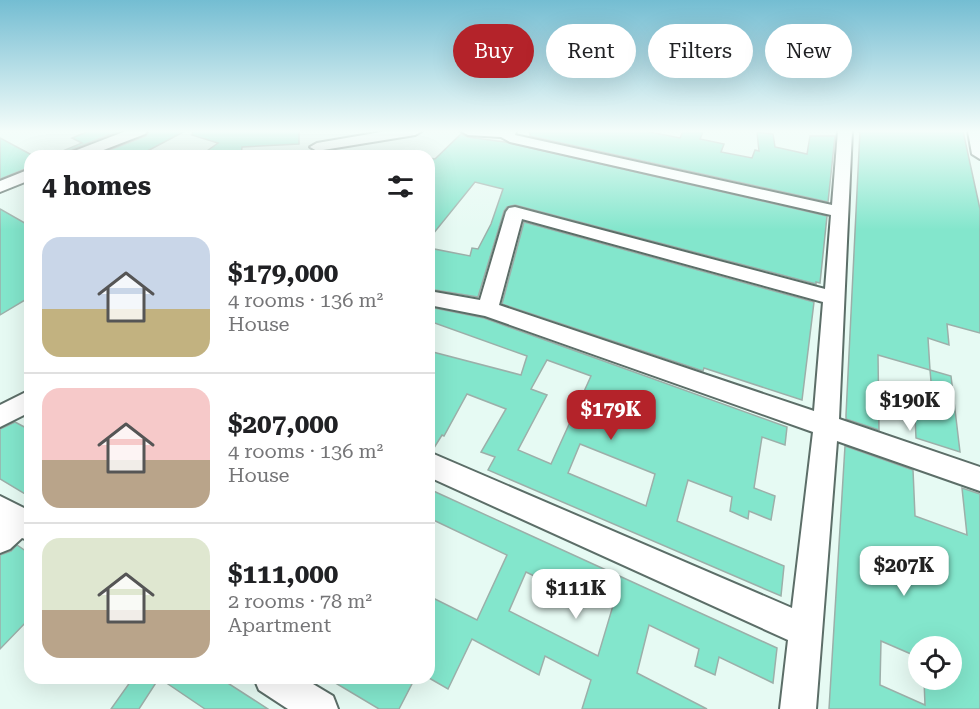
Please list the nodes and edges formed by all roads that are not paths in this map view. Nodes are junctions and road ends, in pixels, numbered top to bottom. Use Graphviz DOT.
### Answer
graph roads {
  1 [pos="626,164"];
  2 [pos="843,164"];
  3 [pos="24,177"];
  4 [pos="0,187"];
  5 [pos="840,212"];
  6 [pos="834,298"];
  7 [pos="435,299"];
  8 [pos="488,309"];
  9 [pos="24,403"];
  10 [pos="0,417"];
  11 [pos="826,427"];
  12 [pos="435,467"];
  13 [pos="980,478"];
  14 [pos="806,631"];
  15 [pos="280,684"];
  16 [pos="320,709"];
  17 [pos="798,709"];
  1 -- 5 [label="street"];
  2 -- 5 [label="street"];
  3 -- 4 [label="street"];
  5 -- 6 [label="street"];
  6 -- 8 [label="street"];
  6 -- 11 [label="street"];
  7 -- 8 [label="street"];
  8 -- 11 [label="street"];
  9 -- 10 [label="street"];
  11 -- 13 [label="street"];
  11 -- 14 [label="street"];
  12 -- 14 [label="street"];
  14 -- 17 [label="street"];
  15 -- 16 [label="street"];
}
